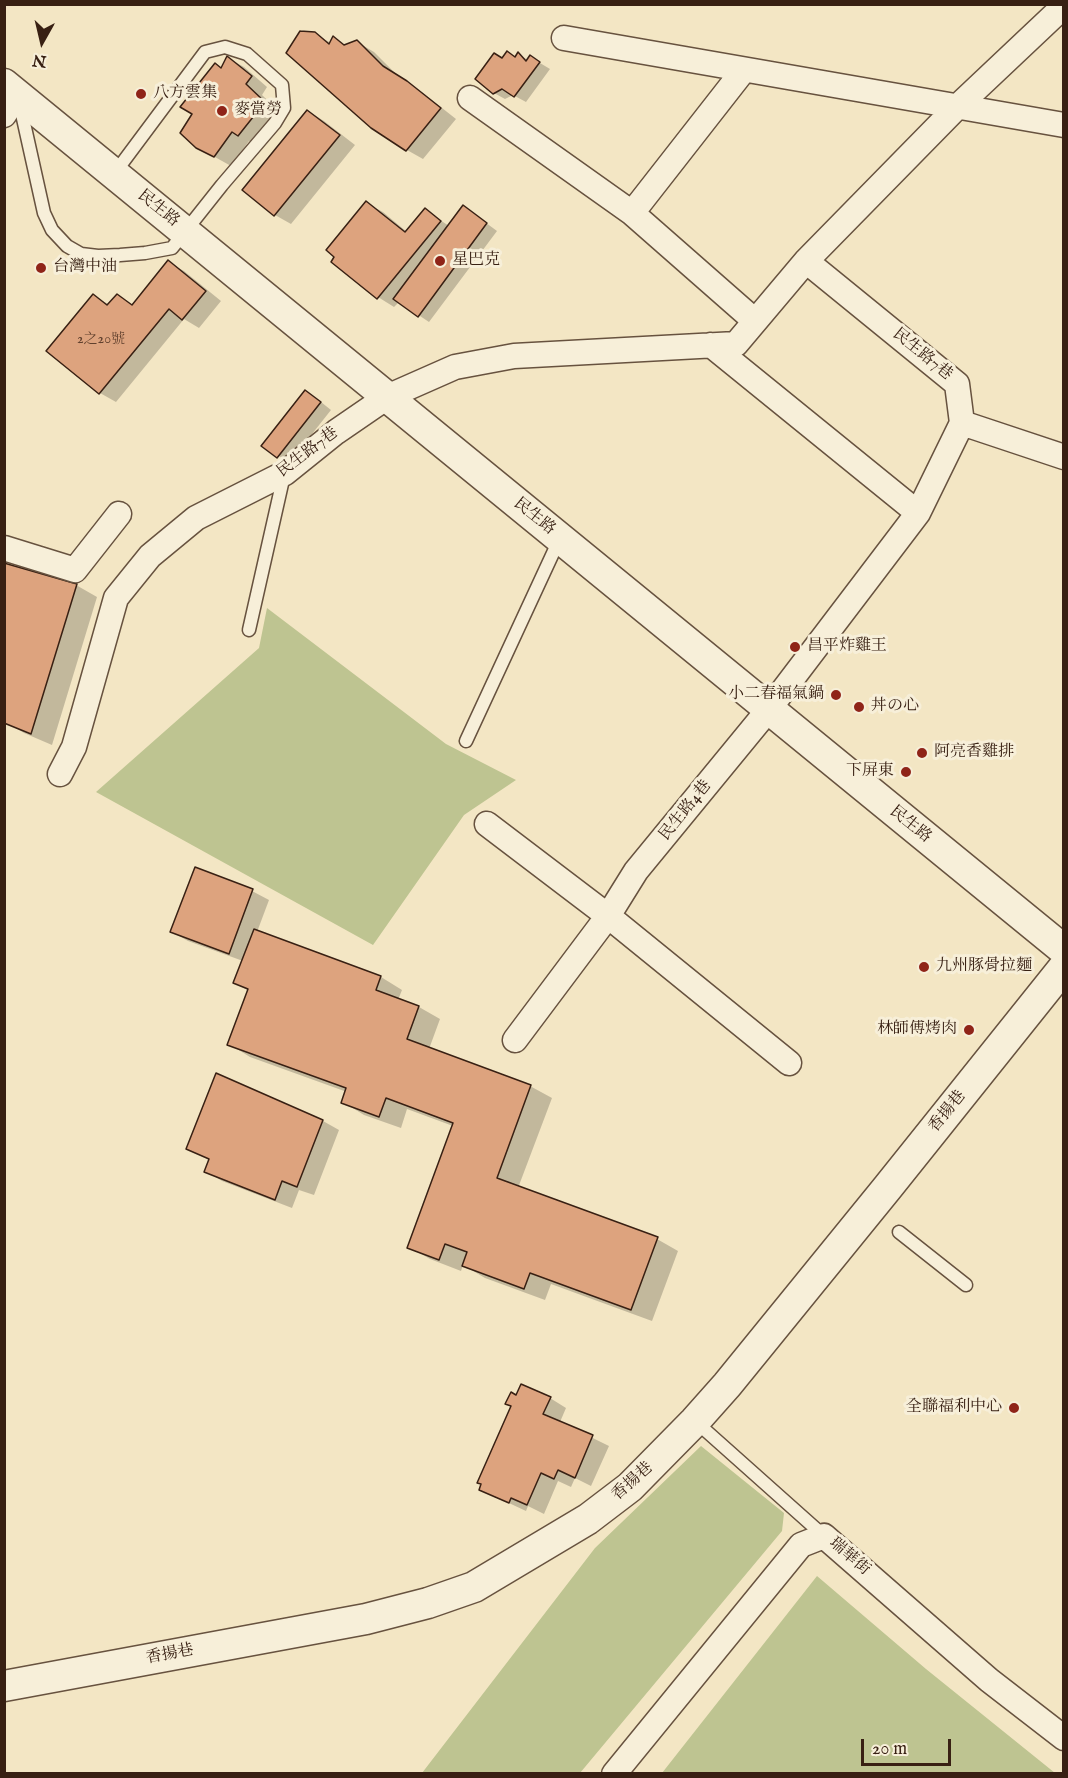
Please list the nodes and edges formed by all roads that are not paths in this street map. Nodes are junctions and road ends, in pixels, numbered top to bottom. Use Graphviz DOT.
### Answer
graph roads {
  1 [pos="1053,4"];
  2 [pos="1063,6"];
  3 [pos="564,38"];
  4 [pos="743,71"];
  5 [pos="9,98"];
  6 [pos="470,98"];
  7 [pos="957,107"];
  8 [pos="1064,124"];
  9 [pos="114,174"];
  10 [pos="632,213"];
  11 [pos="186,232"];
  12 [pos="806,261"];
  13 [pos="756,321"];
  14 [pos="711,345"];
  15 [pos="387,397"];
  16 [pos="962,423"];
  17 [pos="1064,457"];
  18 [pos="285,474"];
  19 [pos="918,513"];
  20 [pos="119,514"];
  21 [pos="560,538"];
  22 [pos="4,548"];
  23 [pos="249,630"];
  24 [pos="769,709"];
  25 [pos="466,741"];
  26 [pos="60,774"];
  27 [pos="487,824"];
  28 [pos="608,916"];
  29 [pos="1064,950"];
  30 [pos="1064,967"];
  31 [pos="515,1040"];
  32 [pos="789,1063"];
  33 [pos="899,1232"];
  34 [pos="966,1285"];
  35 [pos="695,1421"];
  36 [pos="824,1536"];
  37 [pos="4,1686"];
  38 [pos="1064,1738"];
  39 [pos="614,1773"];
  1 -- 2 [label="lane"];
  2 -- 7 [label="street, 民生路7巷"];
  3 -- 4 [label="street"];
  4 -- 7 [label="street"];
  4 -- 10 [label="street"];
  5 -- 9 [label="street, 民生路"];
  5 -- 11 [label="lane"];
  6 -- 10 [label="street"];
  7 -- 8 [label="street"];
  7 -- 12 [label="street, 民生路7巷"];
  9 -- 11 [label="street, 民生路"];
  9 -- 11 [label="lane"];
  10 -- 13 [label="street"];
  11 -- 15 [label="street, 民生路"];
  12 -- 13 [label="street, 民生路7巷"];
  12 -- 16 [label="street, 民生路7巷"];
  13 -- 14 [label="street, 民生路7巷"];
  14 -- 15 [label="street, 民生路7巷"];
  14 -- 19 [label="street"];
  15 -- 18 [label="street, 民生路7巷"];
  15 -- 21 [label="street, 民生路"];
  16 -- 17 [label="street"];
  16 -- 19 [label="street"];
  18 -- 23 [label="lane"];
  18 -- 26 [label="street, 民生路7巷"];
  19 -- 24 [label="street"];
  20 -- 22 [label="street"];
  21 -- 24 [label="street, 民生路"];
  21 -- 25 [label="lane"];
  24 -- 28 [label="street, 民生路4巷"];
  24 -- 29 [label="street, 民生路"];
  27 -- 28 [label="street"];
  28 -- 31 [label="street, 民生路4巷"];
  28 -- 32 [label="street"];
  30 -- 35 [label="street, 香揚巷"];
  33 -- 34 [label="lane"];
  35 -- 36 [label="lane"];
  35 -- 37 [label="street, 香揚巷"];
  36 -- 38 [label="street, 瑞華街"];
  36 -- 39 [label="street, 瑞華街"];
}
